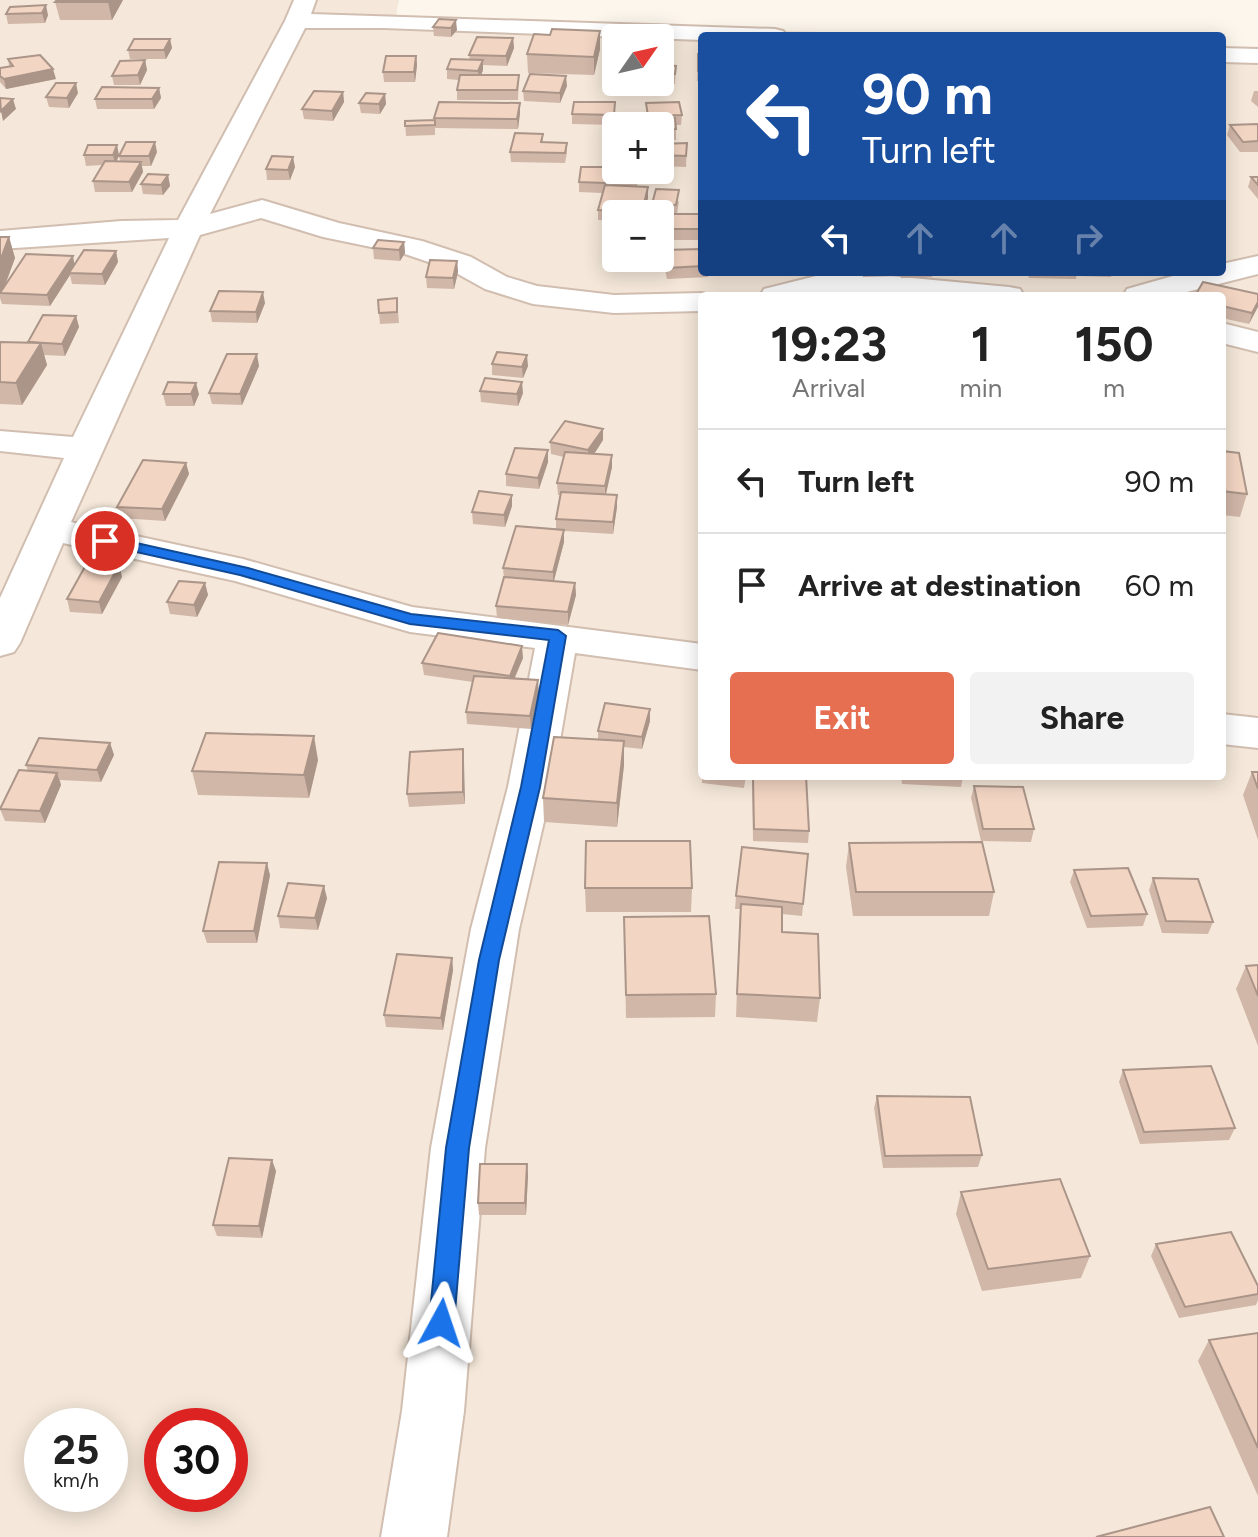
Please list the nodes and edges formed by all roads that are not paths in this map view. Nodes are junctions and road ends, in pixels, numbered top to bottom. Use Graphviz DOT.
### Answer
graph roads {
  1 [pos="301,10"];
  2 [pos="702,32"];
  3 [pos="1226,55"];
  4 [pos="1258,56"];
  5 [pos="188,229"];
  6 [pos="0,240"];
  7 [pos="1258,265"];
  8 [pos="1226,272"];
  9 [pos="1206,276"];
  10 [pos="790,292"];
  11 [pos="966,292"];
  12 [pos="1152,292"];
  13 [pos="698,302"];
  14 [pos="1226,334"];
  15 [pos="1258,342"];
  16 [pos="0,441"];
  17 [pos="85,449"];
  18 [pos="50,529"];
  19 [pos="558,636"];
  20 [pos="0,643"];
  21 [pos="698,656"];
  22 [pos="1226,729"];
  23 [pos="1258,733"];
  24 [pos="414,1537"];
  1 -- 2 [label="street"];
  1 -- 5 [label="street"];
  3 -- 4 [label="street"];
  5 -- 6 [label="street"];
  5 -- 13 [label="street"];
  5 -- 17 [label="street"];
  7 -- 8 [label="street"];
  9 -- 12 [label="street"];
  10 -- 11 [label="street"];
  14 -- 15 [label="street"];
  16 -- 17 [label="street"];
  17 -- 18 [label="street"];
  18 -- 19 [label="street"];
  18 -- 20 [label="street"];
  19 -- 21 [label="street"];
  19 -- 24 [label="street"];
  22 -- 23 [label="street"];
}
